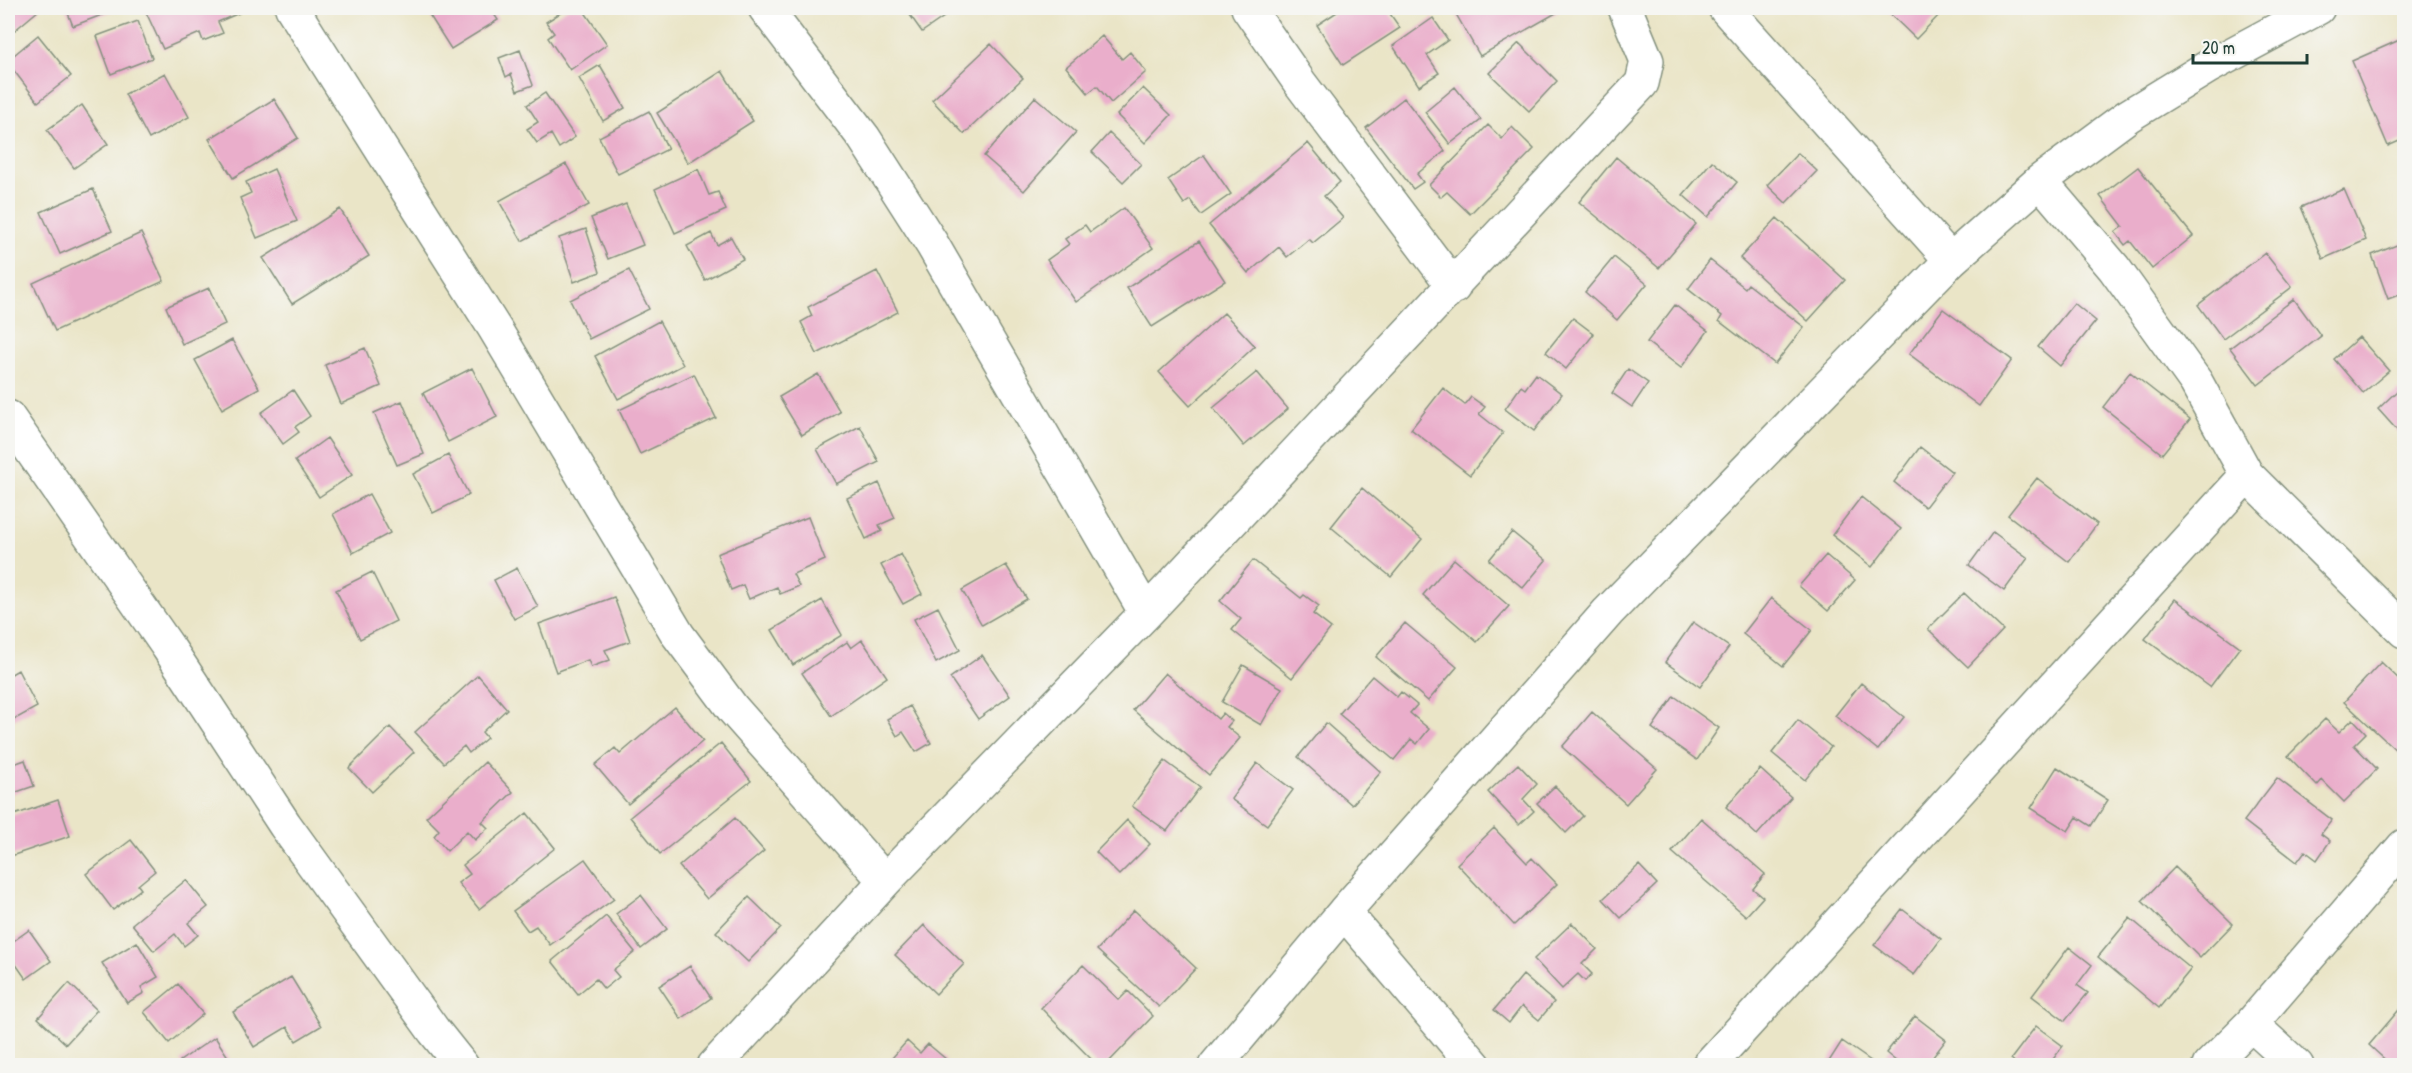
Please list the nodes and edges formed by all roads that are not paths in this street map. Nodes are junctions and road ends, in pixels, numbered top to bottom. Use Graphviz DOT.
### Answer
graph roads {
  1 [pos="292,8"];
  2 [pos="765,8"];
  3 [pos="1248,8"];
  4 [pos="1624,8"];
  5 [pos="1725,8"];
  6 [pos="2318,8"];
  7 [pos="2040,181"];
  8 [pos="1951,260"];
  9 [pos="1454,286"];
  10 [pos="8,417"];
  11 [pos="2247,475"];
  12 [pos="1146,613"];
  13 [pos="2404,631"];
  14 [pos="2404,846"];
  15 [pos="885,880"];
  16 [pos="1344,912"];
  17 [pos="2250,1024"];
  18 [pos="462,1065"];
  19 [pos="714,1065"];
  20 [pos="1215,1065"];
  21 [pos="1475,1065"];
  22 [pos="1708,1065"];
  23 [pos="2210,1065"];
  24 [pos="2297,1065"];
  1 -- 15 [label="street"];
  2 -- 12 [label="street"];
  3 -- 9 [label="street"];
  4 -- 9 [label="street"];
  5 -- 8 [label="street"];
  6 -- 7 [label="street"];
  7 -- 8 [label="street"];
  7 -- 11 [label="street"];
  8 -- 16 [label="street"];
  9 -- 12 [label="street"];
  10 -- 18 [label="street"];
  11 -- 13 [label="street"];
  11 -- 22 [label="street"];
  12 -- 15 [label="street"];
  14 -- 17 [label="street"];
  15 -- 19 [label="street"];
  16 -- 20 [label="street"];
  16 -- 21 [label="street"];
  17 -- 23 [label="street"];
  17 -- 24 [label="street"];
}
